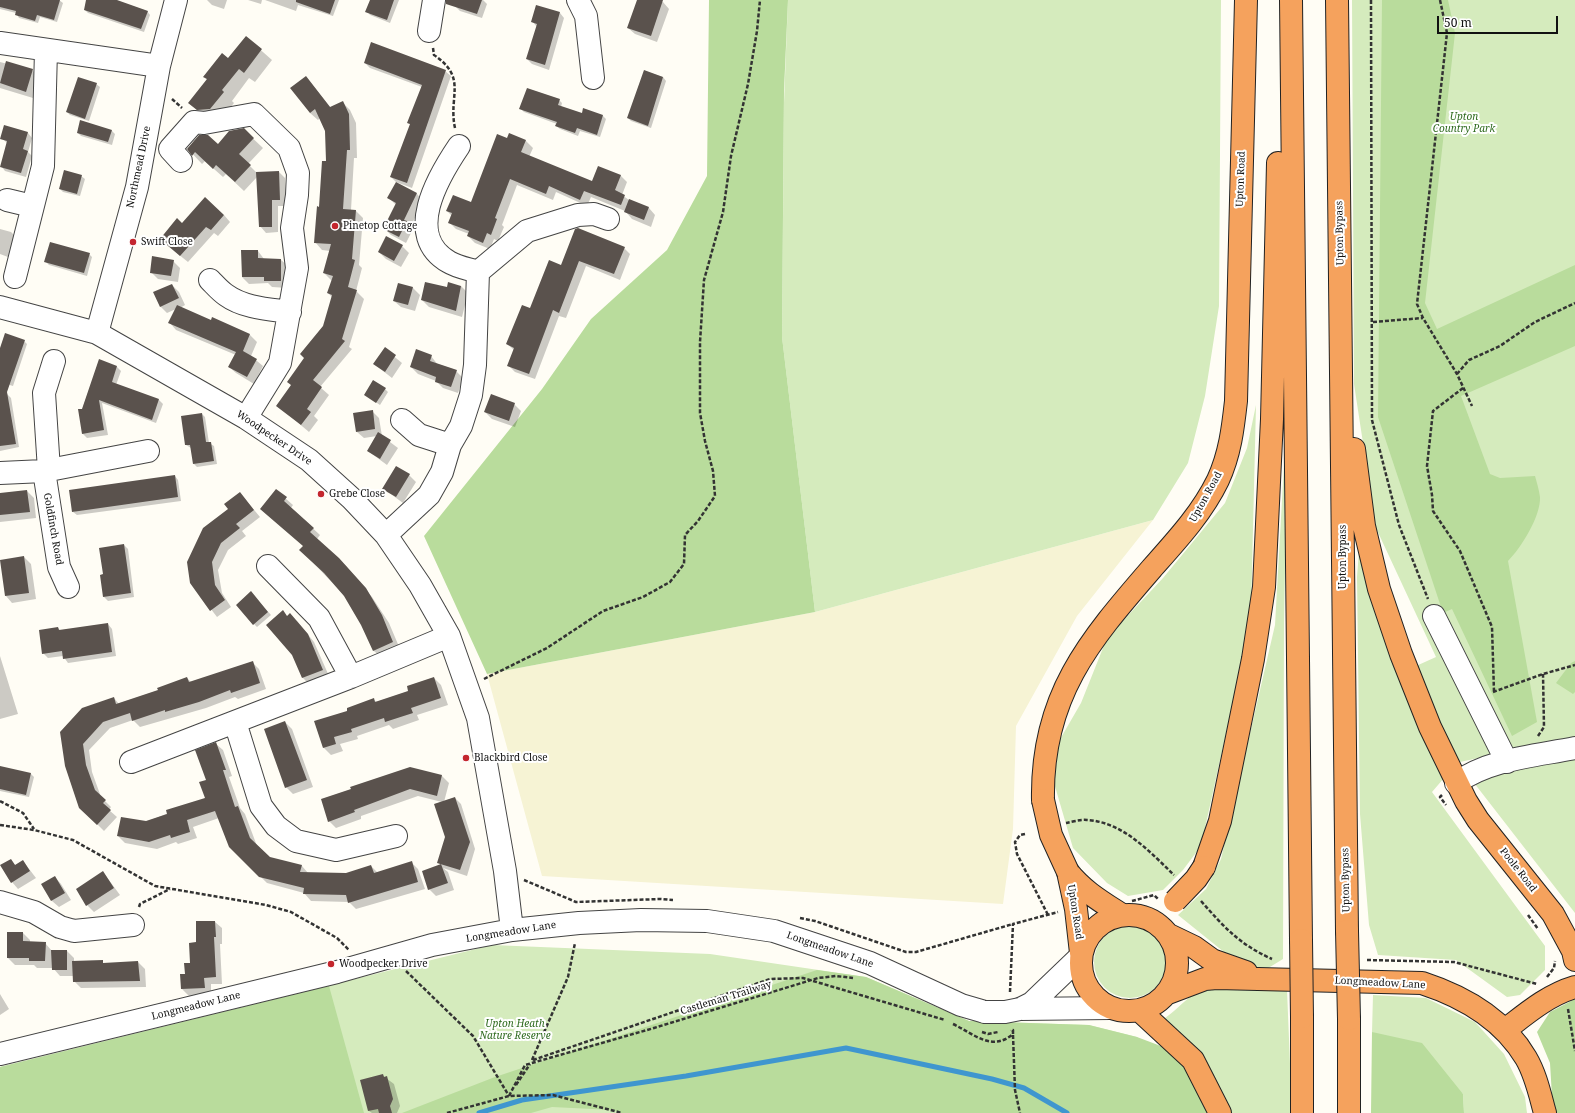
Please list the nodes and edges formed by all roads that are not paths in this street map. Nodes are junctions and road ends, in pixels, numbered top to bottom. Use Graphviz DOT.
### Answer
graph roads {
  1 [pos="176,0"];
  2 [pos="434,0"];
  3 [pos="578,0"];
  4 [pos="1246,0"];
  5 [pos="1282,0"];
  6 [pos="1291,0"];
  7 [pos="1337,0"];
  8 [pos="429,31"];
  9 [pos="0,43"];
  10 [pos="46,50"];
  11 [pos="159,66"];
  12 [pos="593,78"];
  13 [pos="459,146"];
  14 [pos="181,161"];
  15 [pos="7,200"];
  16 [pos="32,206"];
  17 [pos="608,219"];
  18 [pos="478,272"];
  19 [pos="15,277"];
  20 [pos="210,280"];
  21 [pos="0,307"];
  22 [pos="290,312"];
  23 [pos="1341,330"];
  24 [pos="97,333"];
  25 [pos="54,361"];
  26 [pos="246,418"];
  27 [pos="402,420"];
  28 [pos="450,445"];
  29 [pos="148,451"];
  30 [pos="47,470"];
  31 [pos="0,473"];
  32 [pos="386,535"];
  33 [pos="268,566"];
  34 [pos="68,587"];
  35 [pos="1434,616"];
  36 [pos="449,636"];
  37 [pos="352,677"];
  38 [pos="235,722"];
  39 [pos="1575,748"];
  40 [pos="131,762"];
  41 [pos="1507,762"];
  42 [pos="1456,783"];
  43 [pos="396,836"];
  44 [pos="1068,872"];
  45 [pos="0,902"];
  46 [pos="1122,915"];
  47 [pos="1150,919"];
  48 [pos="133,925"];
  49 [pos="512,930"];
  50 [pos="1169,935"];
  51 [pos="1081,954"];
  52 [pos="1565,959"];
  53 [pos="1266,978"];
  54 [pos="1561,986"];
  55 [pos="1168,993"];
  56 [pos="1015,1003"];
  57 [pos="1110,1008"];
  58 [pos="1140,1011"];
  59 [pos="1505,1030"];
  60 [pos="0,1054"];
  61 [pos="1220,1113"];
  62 [pos="1302,1113"];
  63 [pos="1349,1113"];
  64 [pos="1546,1113"];
  1 -- 11 [label="street, Northmead Drive"];
  2 -- 8 [label="street"];
  3 -- 12 [label="street"];
  4 -- 44 [label="highway, Upton Road, bridge"];
  5 -- 47 [label="highway, bridge"];
  6 -- 62 [label="highway, bridge"];
  7 -- 23 [label="highway, Upton Bypass"];
  9 -- 10 [label="street"];
  10 -- 11 [label="street"];
  10 -- 16 [label="street"];
  11 -- 24 [label="street, Northmead Drive"];
  13 -- 18 [label="street"];
  14 -- 22 [label="street"];
  15 -- 16 [label="street"];
  16 -- 19 [label="street"];
  17 -- 18 [label="street"];
  18 -- 28 [label="street"];
  20 -- 22 [label="street"];
  21 -- 24 [label="street, Woodpecker Drive"];
  22 -- 26 [label="street"];
  23 -- 42 [label="highway, Poole Road"];
  23 -- 63 [label="highway, Upton Bypass, bridge"];
  24 -- 26 [label="street, Woodpecker Drive"];
  25 -- 30 [label="street, Goldfinch Road"];
  26 -- 32 [label="street, Woodpecker Drive"];
  27 -- 28 [label="street"];
  28 -- 32 [label="street"];
  29 -- 30 [label="street"];
  30 -- 31 [label="street"];
  30 -- 34 [label="street, Goldfinch Road"];
  32 -- 36 [label="street, Woodpecker Drive"];
  33 -- 37 [label="street"];
  35 -- 41 [label="street"];
  36 -- 37 [label="street"];
  36 -- 49 [label="street, Woodpecker Drive"];
  37 -- 38 [label="street"];
  38 -- 40 [label="street"];
  38 -- 43 [label="street"];
  39 -- 41 [label="street"];
  41 -- 42 [label="street"];
  42 -- 52 [label="highway, Poole Road"];
  44 -- 46 [label="highway, Upton Road"];
  44 -- 51 [label="highway, Upton Road"];
  45 -- 48 [label="street"];
  46 -- 47 [label="highway"];
  46 -- 51 [label="highway"];
  47 -- 50 [label="highway"];
  49 -- 56 [label="street, Longmeadow Lane, bridge"];
  49 -- 60 [label="street, Longmeadow Lane"];
  50 -- 53 [label="highway, Longmeadow Lane"];
  50 -- 55 [label="highway"];
  51 -- 56 [label="street, Longmeadow Lane"];
  51 -- 57 [label="highway"];
  53 -- 55 [label="highway, Longmeadow Lane"];
  53 -- 59 [label="highway, Longmeadow Lane"];
  54 -- 59 [label="highway"];
  55 -- 58 [label="highway"];
  56 -- 57 [label="street, Longmeadow Lane"];
  57 -- 58 [label="highway"];
  58 -- 61 [label="highway"];
  59 -- 64 [label="highway, Longmeadow Lane"];
}
